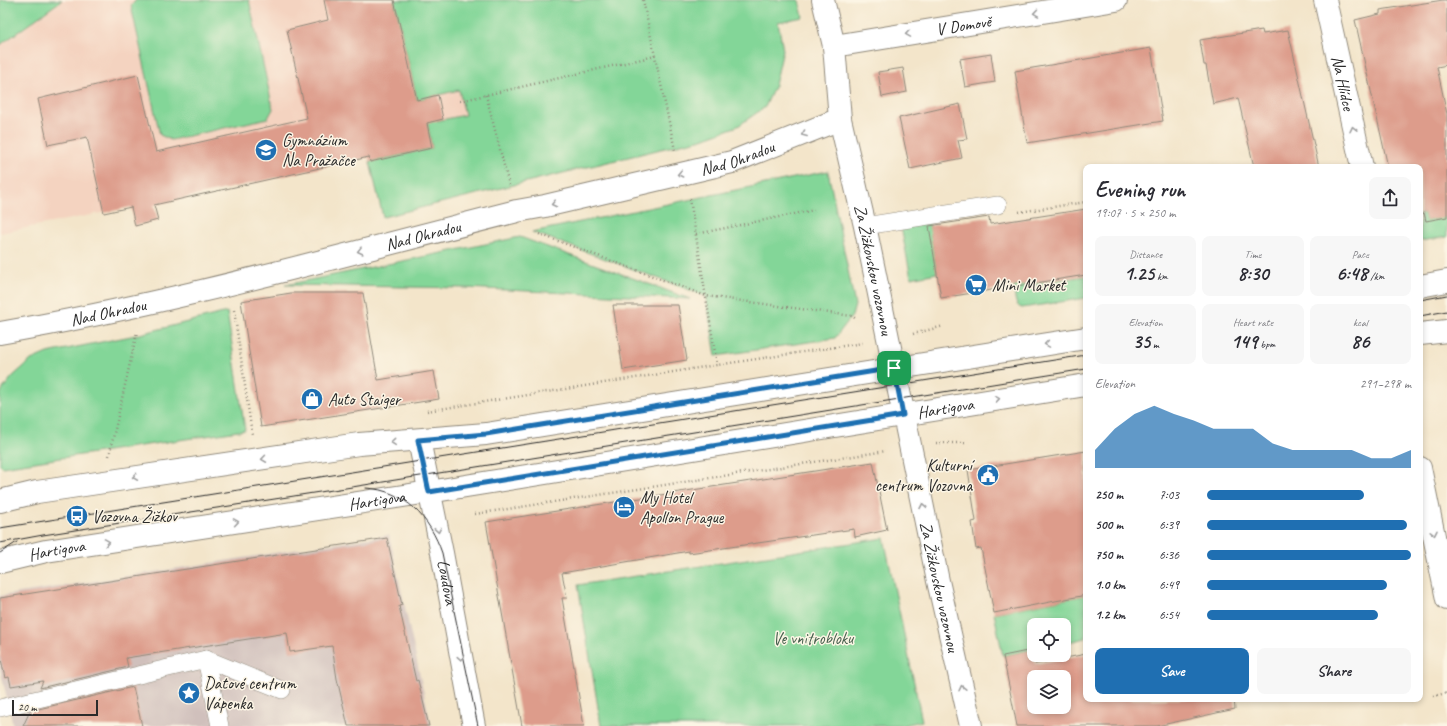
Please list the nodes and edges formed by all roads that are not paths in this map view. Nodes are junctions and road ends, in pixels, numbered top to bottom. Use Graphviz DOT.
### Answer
graph roads {
  1 [pos="823,0"];
  2 [pos="1116,0"];
  3 [pos="1325,0"];
  4 [pos="834,46"];
  5 [pos="840,120"];
  6 [pos="1361,164"];
  7 [pos="998,205"];
  8 [pos="865,226"];
  9 [pos="1447,281"];
  10 [pos="1423,285"];
  11 [pos="1447,331"];
  12 [pos="0,333"];
  13 [pos="1423,334"];
  14 [pos="1083,338"];
  15 [pos="894,368"];
  16 [pos="1083,385"];
  17 [pos="903,415"];
  18 [pos="418,440"];
  19 [pos="1423,483"];
  20 [pos="429,492"];
  21 [pos="0,501"];
  22 [pos="0,562"];
  23 [pos="1447,599"];
  24 [pos="206,659"];
  25 [pos="282,690"];
  26 [pos="0,708"];
  27 [pos="220,726"];
  28 [pos="474,726"];
  29 [pos="971,726"];
  1 -- 4 [label="street, Za Žižkovskou vozovnou"];
  2 -- 4 [label="street, V Domově, one-way"];
  6 -- 3 [label="street, Na Hlídce, one-way"];
  4 -- 5 [label="street, Za Žižkovskou vozovnou"];
  5 -- 8 [label="street, Za Žižkovskou vozovnou"];
  5 -- 12 [label="street, Nad Ohradou, one-way"];
  7 -- 8 [label="lane"];
  8 -- 15 [label="street, Za Žižkovskou vozovnou"];
  9 -- 10 [label="street"];
  11 -- 13 [label="street"];
  14 -- 15 [label="street, one-way"];
  15 -- 17 [label="street, Za Žižkovskou vozovnou"];
  15 -- 18 [label="street"];
  17 -- 16 [label="street, Hartigova, one-way"];
  17 -- 20 [label="street, Hartigova"];
  29 -- 17 [label="street, Za Žižkovskou vozovnou, one-way"];
  18 -- 20 [label="street, Loudova"];
  18 -- 21 [label="street, one-way"];
  19 -- 23 [label="street, one-way"];
  22 -- 20 [label="street, Hartigova, one-way"];
  20 -- 28 [label="street, Loudova, one-way"];
  24 -- 25 [label="lane"];
  24 -- 26 [label="lane"];
  24 -- 27 [label="lane"];
}
